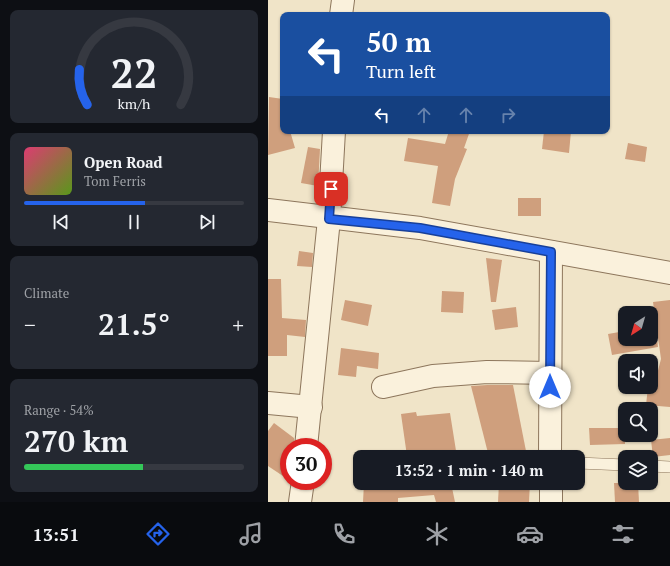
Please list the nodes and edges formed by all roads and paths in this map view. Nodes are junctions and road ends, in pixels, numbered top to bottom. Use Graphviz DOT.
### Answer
graph roads {
  1 [pos="343,0"];
  2 [pos="341,12"];
  3 [pos="334,134"];
  4 [pos="268,210"];
  5 [pos="329,219"];
  6 [pos="551,252"];
  7 [pos="670,273"];
  8 [pos="550,373"];
  9 [pos="383,387"];
  10 [pos="268,403"];
  11 [pos="311,407"];
  12 [pos="307,438"];
  13 [pos="550,450"];
  14 [pos="585,463"];
  15 [pos="618,465"];
  16 [pos="658,466"];
  17 [pos="670,467"];
  18 [pos="302,490"];
  19 [pos="551,490"];
  20 [pos="300,502"];
  21 [pos="551,502"];
  1 -- 2 [label="street"];
  3 -- 5 [label="street"];
  4 -- 5 [label="street"];
  5 -- 6 [label="street"];
  5 -- 11 [label="street"];
  6 -- 7 [label="street"];
  6 -- 8 [label="street"];
  8 -- 9 [label="street"];
  8 -- 13 [label="street"];
  10 -- 11 [label="street"];
  11 -- 12 [label="street"];
  14 -- 15 [label="lane"];
  16 -- 17 [label="lane"];
  18 -- 20 [label="street"];
  19 -- 21 [label="street"];
}
